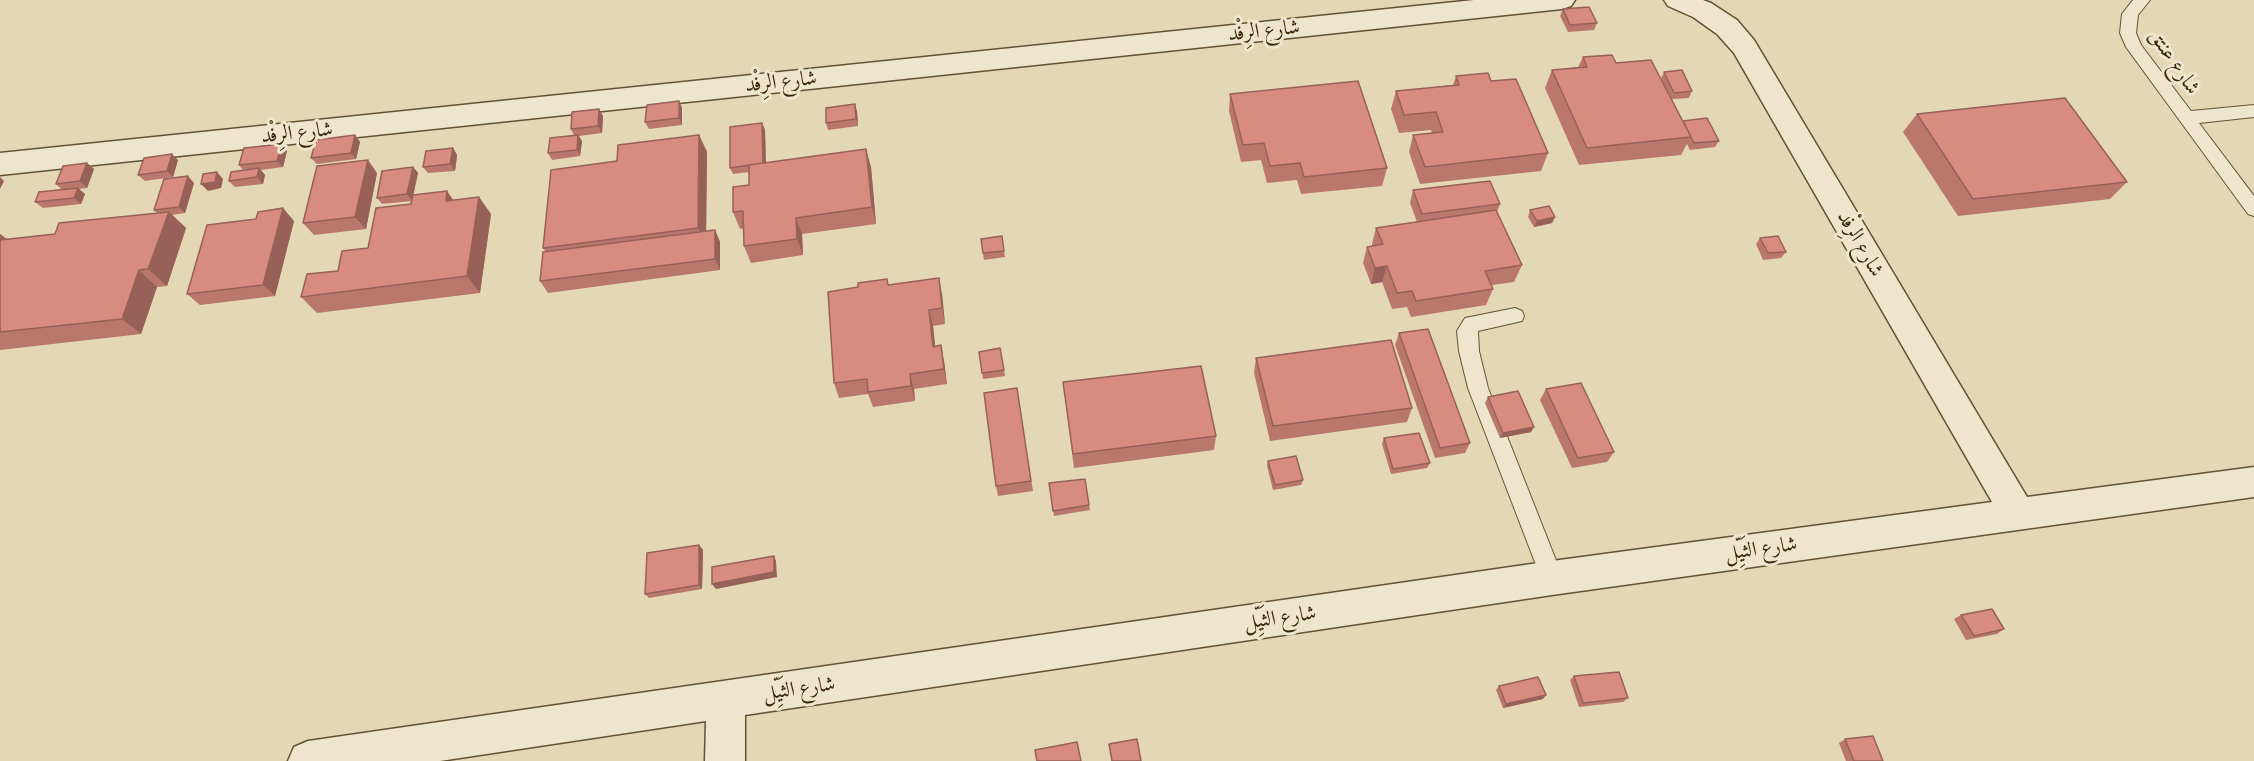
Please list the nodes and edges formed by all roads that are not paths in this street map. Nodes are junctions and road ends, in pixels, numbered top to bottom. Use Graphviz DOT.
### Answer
graph roads {
  1 [pos="1562,0"];
  2 [pos="1677,0"];
  3 [pos="2142,0"];
  4 [pos="2254,111"];
  5 [pos="2185,118"];
  6 [pos="0,164"];
  7 [pos="2254,209"];
  8 [pos="1515,316"];
  9 [pos="2254,482"];
  10 [pos="2018,514"];
  11 [pos="1552,578"];
  12 [pos="726,700"];
  13 [pos="308,761"];
  14 [pos="725,761"];
  1 -- 6 [label="street, شارع الرِفْد"];
  2 -- 10 [label="street, شارع الرِفْد"];
  3 -- 5 [label="lane, شارع عنتق"];
  4 -- 5 [label="lane, شارع عنتق"];
  5 -- 7 [label="lane, شارع عنتق"];
  8 -- 11 [label="lane"];
  9 -- 10 [label="street, شارع الثَيِّل"];
  10 -- 11 [label="street, شارع الثَيِّل"];
  11 -- 12 [label="street, شارع الثَيِّل"];
  12 -- 13 [label="street, شارع الثَيِّل"];
  12 -- 14 [label="street"];
}
